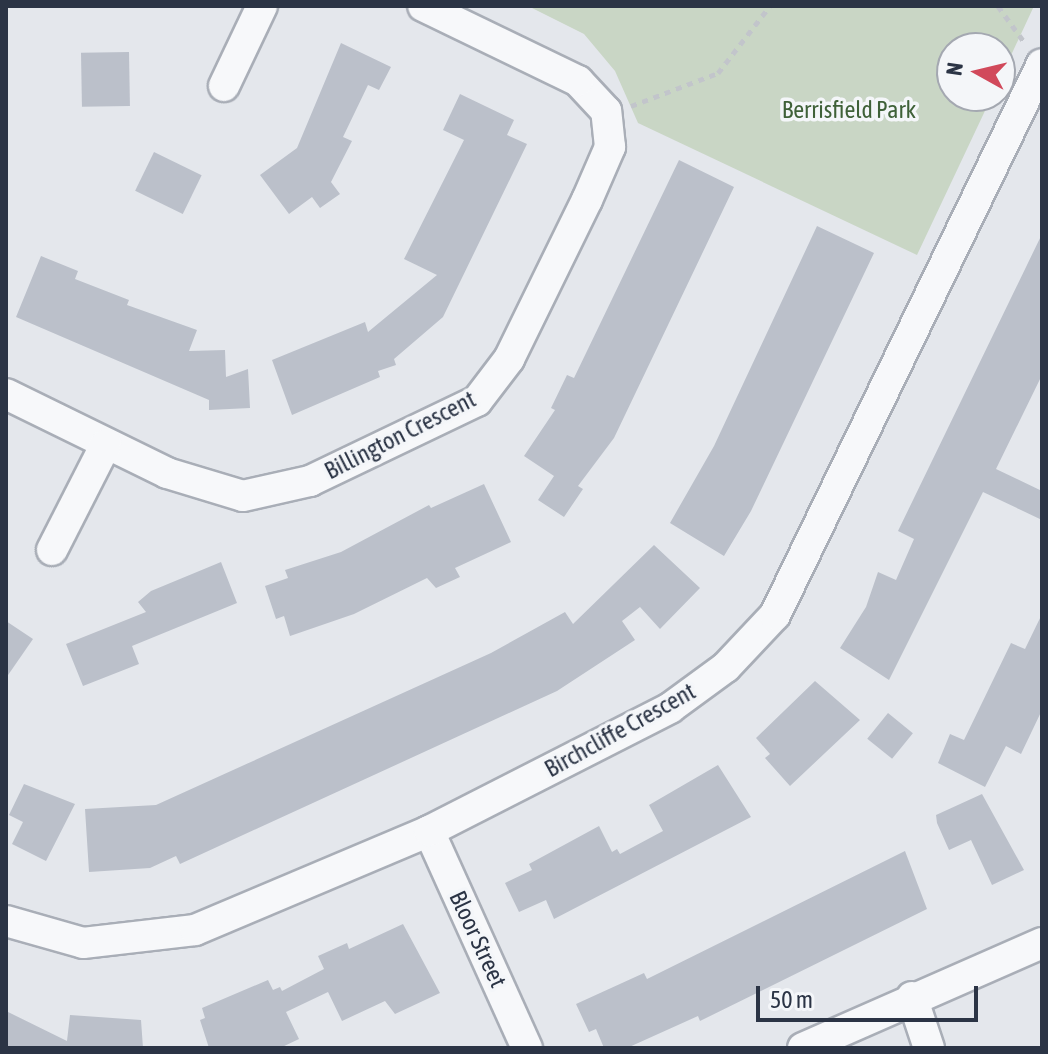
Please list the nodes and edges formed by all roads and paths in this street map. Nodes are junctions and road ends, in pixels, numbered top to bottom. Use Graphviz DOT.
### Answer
graph roads {
  1 [pos="262,6"];
  2 [pos="423,6"];
  3 [pos="770,6"];
  4 [pos="998,6"];
  5 [pos="1036,55"];
  6 [pos="224,86"];
  7 [pos="606,111"];
  8 [pos="6,394"];
  9 [pos="106,444"];
  10 [pos="52,550"];
  11 [pos="429,831"];
  12 [pos="6,921"];
  13 [pos="1042,943"];
  14 [pos="912,997"];
  15 [pos="527,1048"];
  16 [pos="803,1048"];
  17 [pos="929,1048"];
  1 -- 6 [label="street"];
  2 -- 7 [label="street"];
  3 -- 7 [label="path"];
  4 -- 5 [label="path"];
  5 -- 11 [label="street, Birchcliffe Crescent"];
  7 -- 9 [label="street, Billington Crescent"];
  8 -- 9 [label="street, Billington Crescent"];
  9 -- 10 [label="street"];
  11 -- 12 [label="street, Birchcliffe Crescent"];
  11 -- 15 [label="street, Bloor Street"];
  13 -- 14 [label="street"];
  14 -- 16 [label="street"];
  14 -- 17 [label="street"];
}
